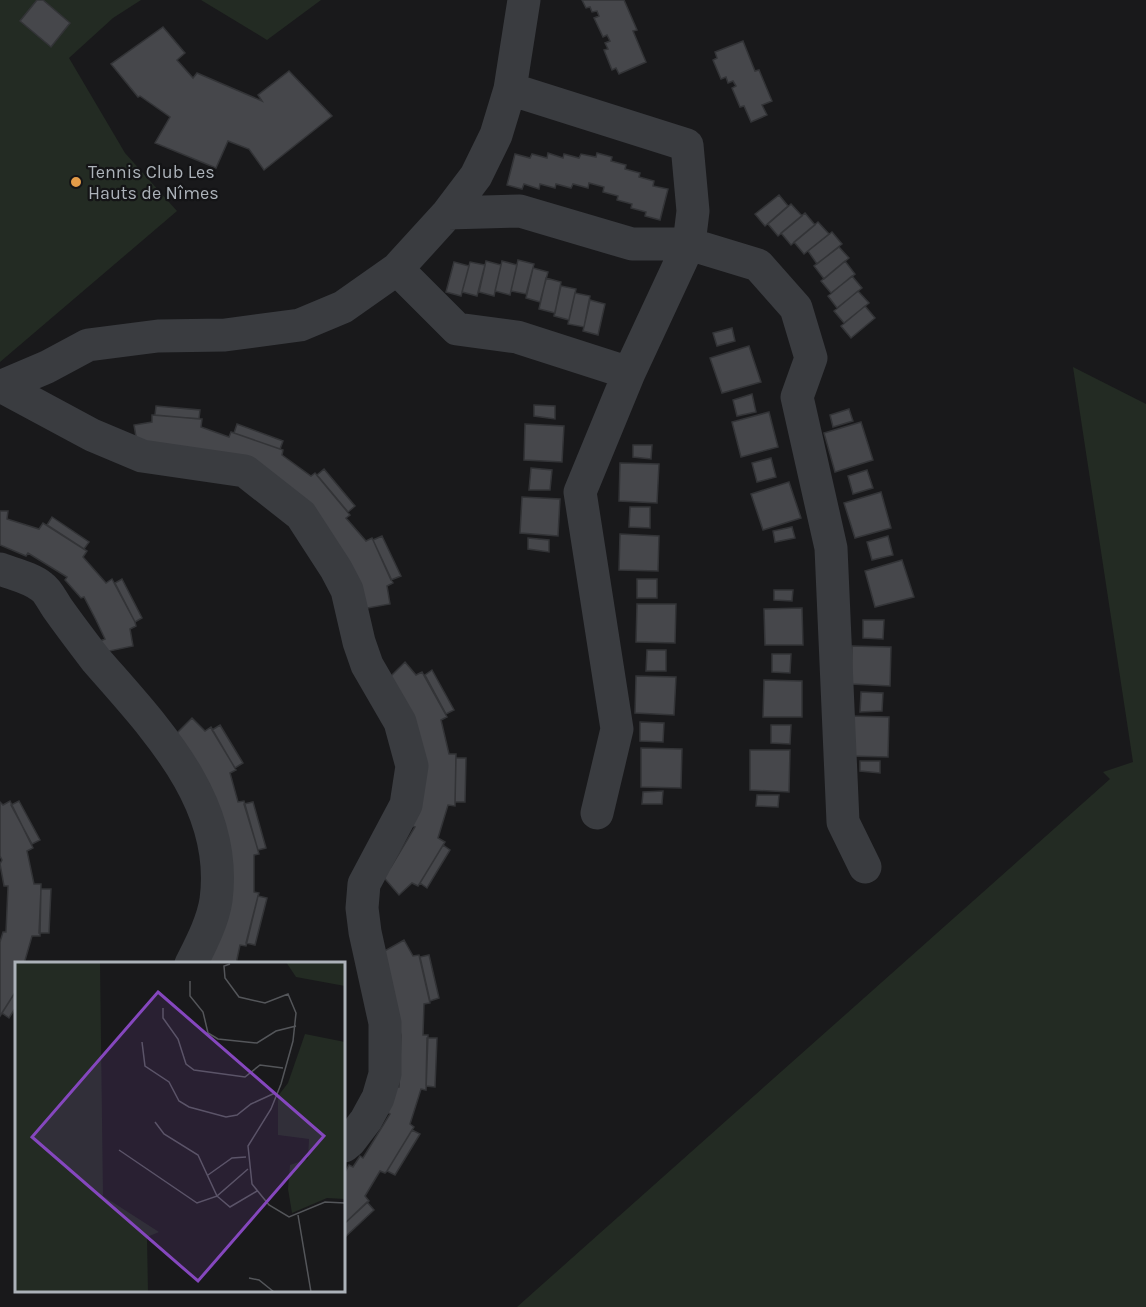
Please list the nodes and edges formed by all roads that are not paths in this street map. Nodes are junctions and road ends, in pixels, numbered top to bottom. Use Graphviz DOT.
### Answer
graph roads {
  1 [pos="524,0"];
  2 [pos="510,89"];
  3 [pos="448,213"];
  4 [pos="689,244"];
  5 [pos="397,269"];
  6 [pos="629,373"];
  7 [pos="0,386"];
  8 [pos="0,568"];
  9 [pos="597,813"];
  10 [pos="865,867"];
  11 [pos="192,962"];
  12 [pos="345,1145"];
  1 -- 2 [label="street"];
  2 -- 3 [label="street"];
  2 -- 4 [label="street"];
  3 -- 4 [label="street"];
  3 -- 5 [label="street"];
  4 -- 6 [label="street"];
  4 -- 10 [label="street"];
  5 -- 6 [label="street"];
  5 -- 7 [label="street"];
  6 -- 9 [label="street"];
  7 -- 12 [label="street"];
  8 -- 11 [label="street"];
}
